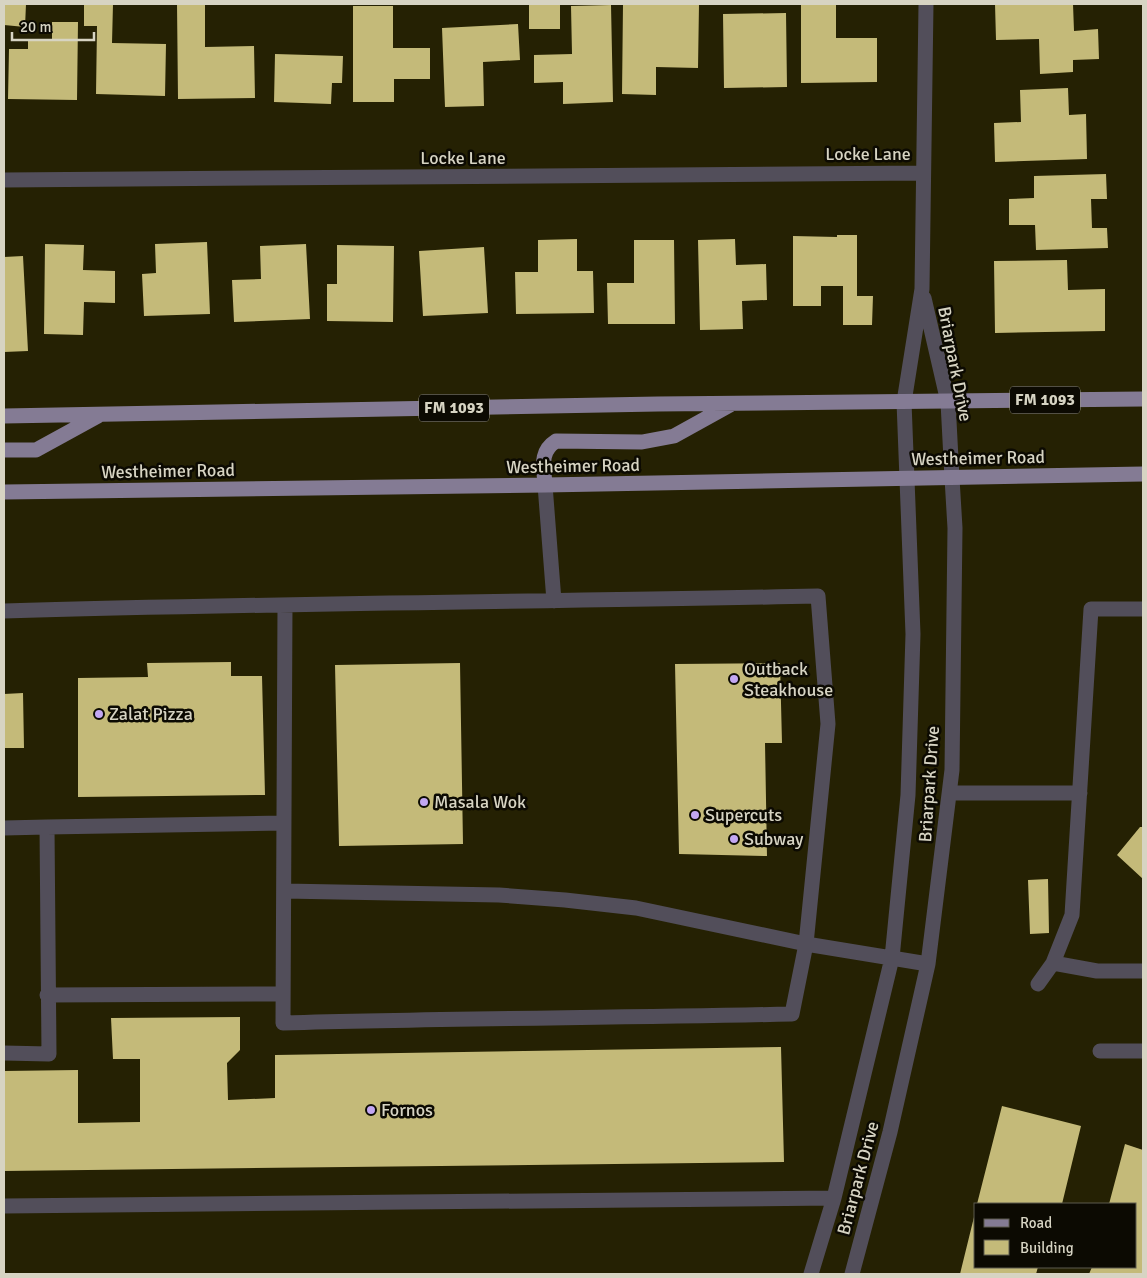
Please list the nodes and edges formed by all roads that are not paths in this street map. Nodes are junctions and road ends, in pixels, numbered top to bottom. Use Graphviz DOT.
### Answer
graph roads {
  1 [pos="926,4"];
  2 [pos="923,173"];
  3 [pos="4,180"];
  4 [pos="922,289"];
  5 [pos="1143,399"];
  6 [pos="904,402"];
  7 [pos="948,402"];
  8 [pos="732,404"];
  9 [pos="102,414"];
  10 [pos="4,416"];
  11 [pos="4,450"];
  12 [pos="1143,474"];
  13 [pos="906,478"];
  14 [pos="952,478"];
  15 [pos="545,486"];
  16 [pos="4,492"];
  17 [pos="554,601"];
  18 [pos="284,605"];
  19 [pos="1143,609"];
  20 [pos="4,611"];
  21 [pos="950,793"];
  22 [pos="1080,793"];
  23 [pos="284,823"];
  24 [pos="4,828"];
  25 [pos="47,828"];
  26 [pos="284,891"];
  27 [pos="806,944"];
  28 [pos="892,958"];
  29 [pos="1053,963"];
  30 [pos="928,964"];
  31 [pos="1143,971"];
  32 [pos="1038,984"];
  33 [pos="283,994"];
  34 [pos="47,995"];
  35 [pos="1100,1050"];
  36 [pos="1143,1051"];
  37 [pos="4,1053"];
  38 [pos="834,1198"];
  39 [pos="4,1206"];
  40 [pos="811,1274"];
  41 [pos="852,1274"];
  1 -- 2 [label="street, Briarpark Drive"];
  2 -- 3 [label="street, Locke Lane"];
  2 -- 4 [label="street, Briarpark Drive"];
  4 -- 6 [label="street, Briarpark Drive"];
  4 -- 7 [label="street, Briarpark Drive"];
  5 -- 7 [label="main road, FM 1093"];
  6 -- 7 [label="main road, FM 1093"];
  6 -- 8 [label="main road, FM 1093"];
  6 -- 13 [label="street, Briarpark Drive"];
  7 -- 14 [label="street, Briarpark Drive"];
  8 -- 9 [label="main road, FM 1093"];
  8 -- 15 [label="main road"];
  9 -- 10 [label="main road, FM 1093"];
  9 -- 11 [label="main road"];
  12 -- 14 [label="main road, Westheimer Road"];
  13 -- 14 [label="main road, Westheimer Road"];
  13 -- 15 [label="main road, Westheimer Road"];
  13 -- 28 [label="street, Briarpark Drive"];
  14 -- 21 [label="street, Briarpark Drive"];
  15 -- 16 [label="main road, Westheimer Road"];
  15 -- 17 [label="street"];
  17 -- 18 [label="street"];
  17 -- 27 [label="street"];
  18 -- 20 [label="street"];
  18 -- 23 [label="street"];
  19 -- 22 [label="street"];
  21 -- 22 [label="street"];
  21 -- 30 [label="street, Briarpark Drive"];
  22 -- 29 [label="street"];
  23 -- 25 [label="street"];
  23 -- 26 [label="street"];
  24 -- 25 [label="street"];
  25 -- 34 [label="street"];
  26 -- 27 [label="street"];
  26 -- 33 [label="street"];
  27 -- 28 [label="street"];
  27 -- 33 [label="street"];
  28 -- 30 [label="street"];
  28 -- 38 [label="street, Briarpark Drive"];
  29 -- 31 [label="street"];
  29 -- 32 [label="street"];
  30 -- 41 [label="street, Briarpark Drive"];
  33 -- 34 [label="street"];
  34 -- 37 [label="street"];
  35 -- 36 [label="street"];
  38 -- 39 [label="street"];
  38 -- 40 [label="street, Briarpark Drive"];
}
